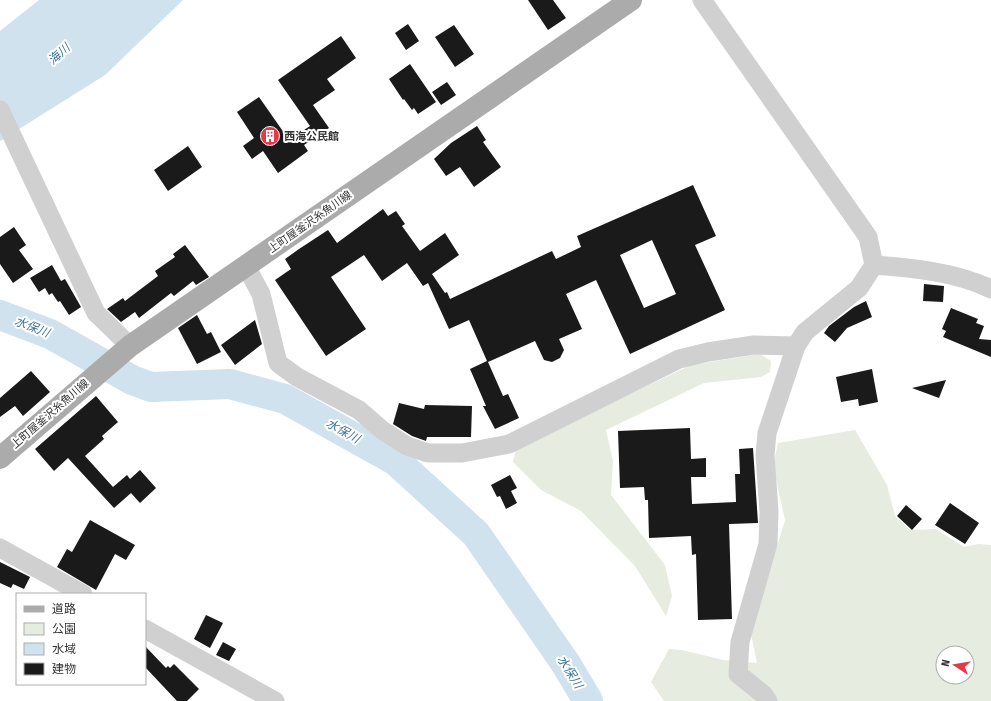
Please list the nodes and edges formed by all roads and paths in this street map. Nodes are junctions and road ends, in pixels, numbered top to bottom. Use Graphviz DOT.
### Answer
graph roads {
  1 [pos="631,0"];
  2 [pos="702,0"];
  3 [pos="0,110"];
  4 [pos="874,265"];
  5 [pos="246,266"];
  6 [pos="991,289"];
  7 [pos="796,346"];
  8 [pos="127,349"];
  9 [pos="0,458"];
  10 [pos="0,548"];
  11 [pos="80,593"];
  12 [pos="146,630"];
  13 [pos="275,701"];
  14 [pos="768,701"];
  1 -- 5 [label="main road, 上町屋釜沢糸魚川線"];
  2 -- 4 [label="street"];
  3 -- 8 [label="street"];
  4 -- 6 [label="street"];
  4 -- 7 [label="street"];
  5 -- 7 [label="street"];
  5 -- 8 [label="main road, 上町屋釜沢糸魚川線"];
  7 -- 14 [label="street"];
  8 -- 9 [label="main road, 上町屋釜沢糸魚川線"];
  10 -- 11 [label="street"];
  12 -- 13 [label="street"];
}
